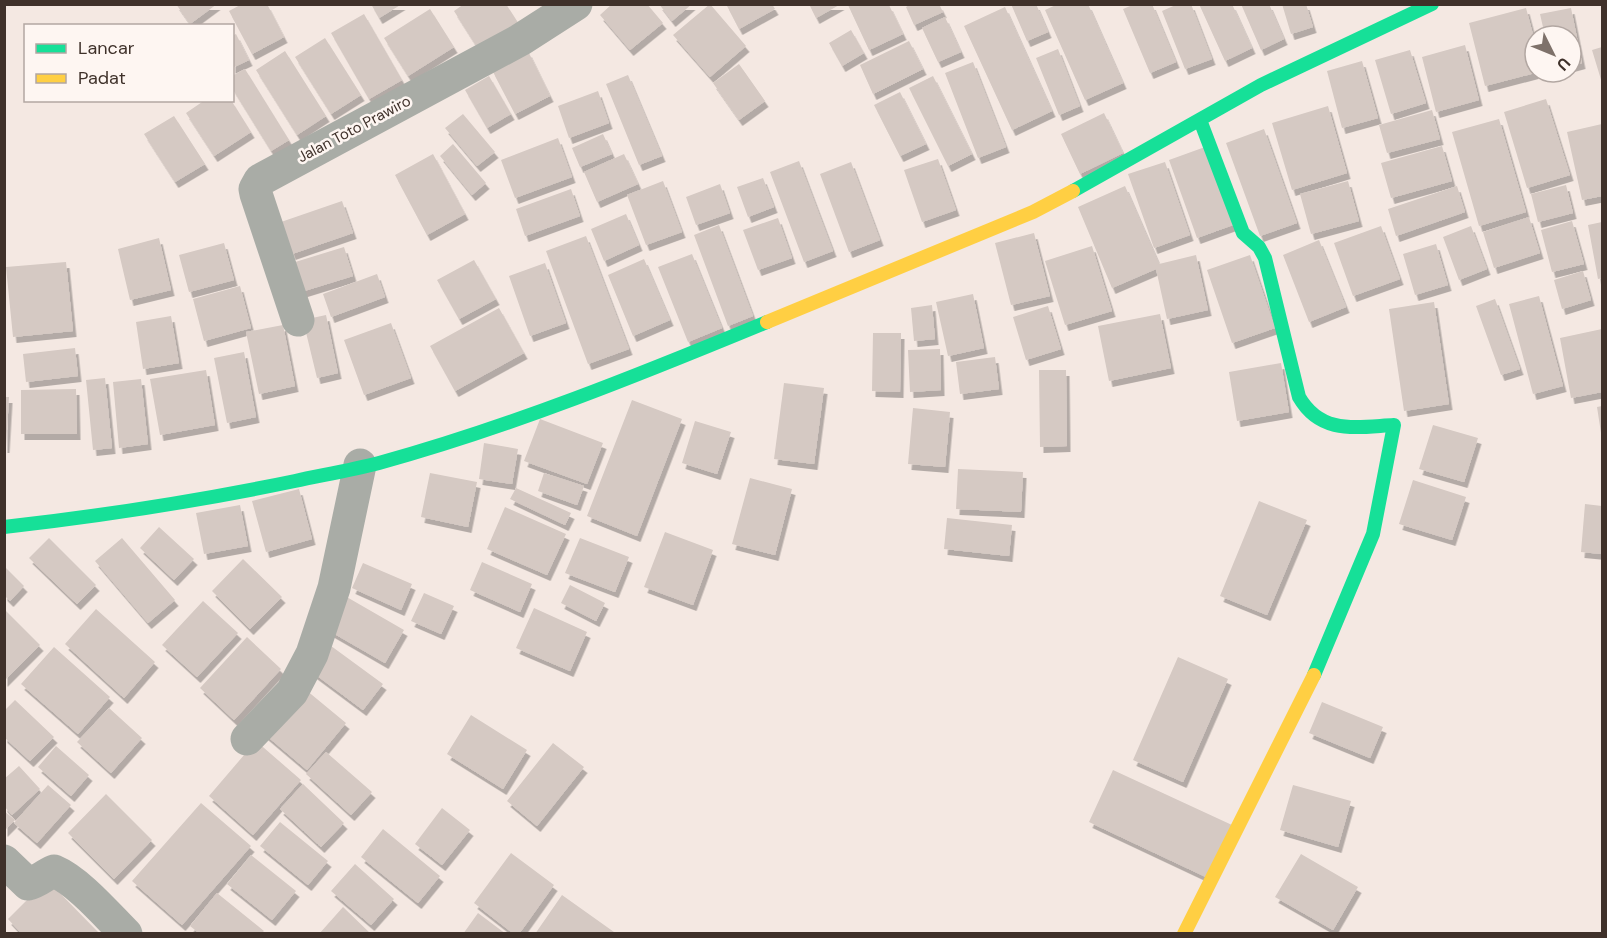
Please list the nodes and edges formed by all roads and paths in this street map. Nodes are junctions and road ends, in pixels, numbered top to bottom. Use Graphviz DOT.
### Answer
graph roads {
  1 [pos="576,4"];
  2 [pos="1432,4"];
  3 [pos="1200,120"];
  4 [pos="298,320"];
  5 [pos="360,465"];
  6 [pos="4,527"];
  7 [pos="247,739"];
  8 [pos="4,861"];
  9 [pos="126,933"];
  10 [pos="1184,933"];
  1 -- 4 [label="street, Jalan Toto Prawiro"];
  2 -- 3 [label="street"];
  3 -- 5 [label="street"];
  3 -- 10 [label="street"];
  5 -- 6 [label="street"];
  5 -- 7 [label="street"];
  8 -- 9 [label="street"];
}
